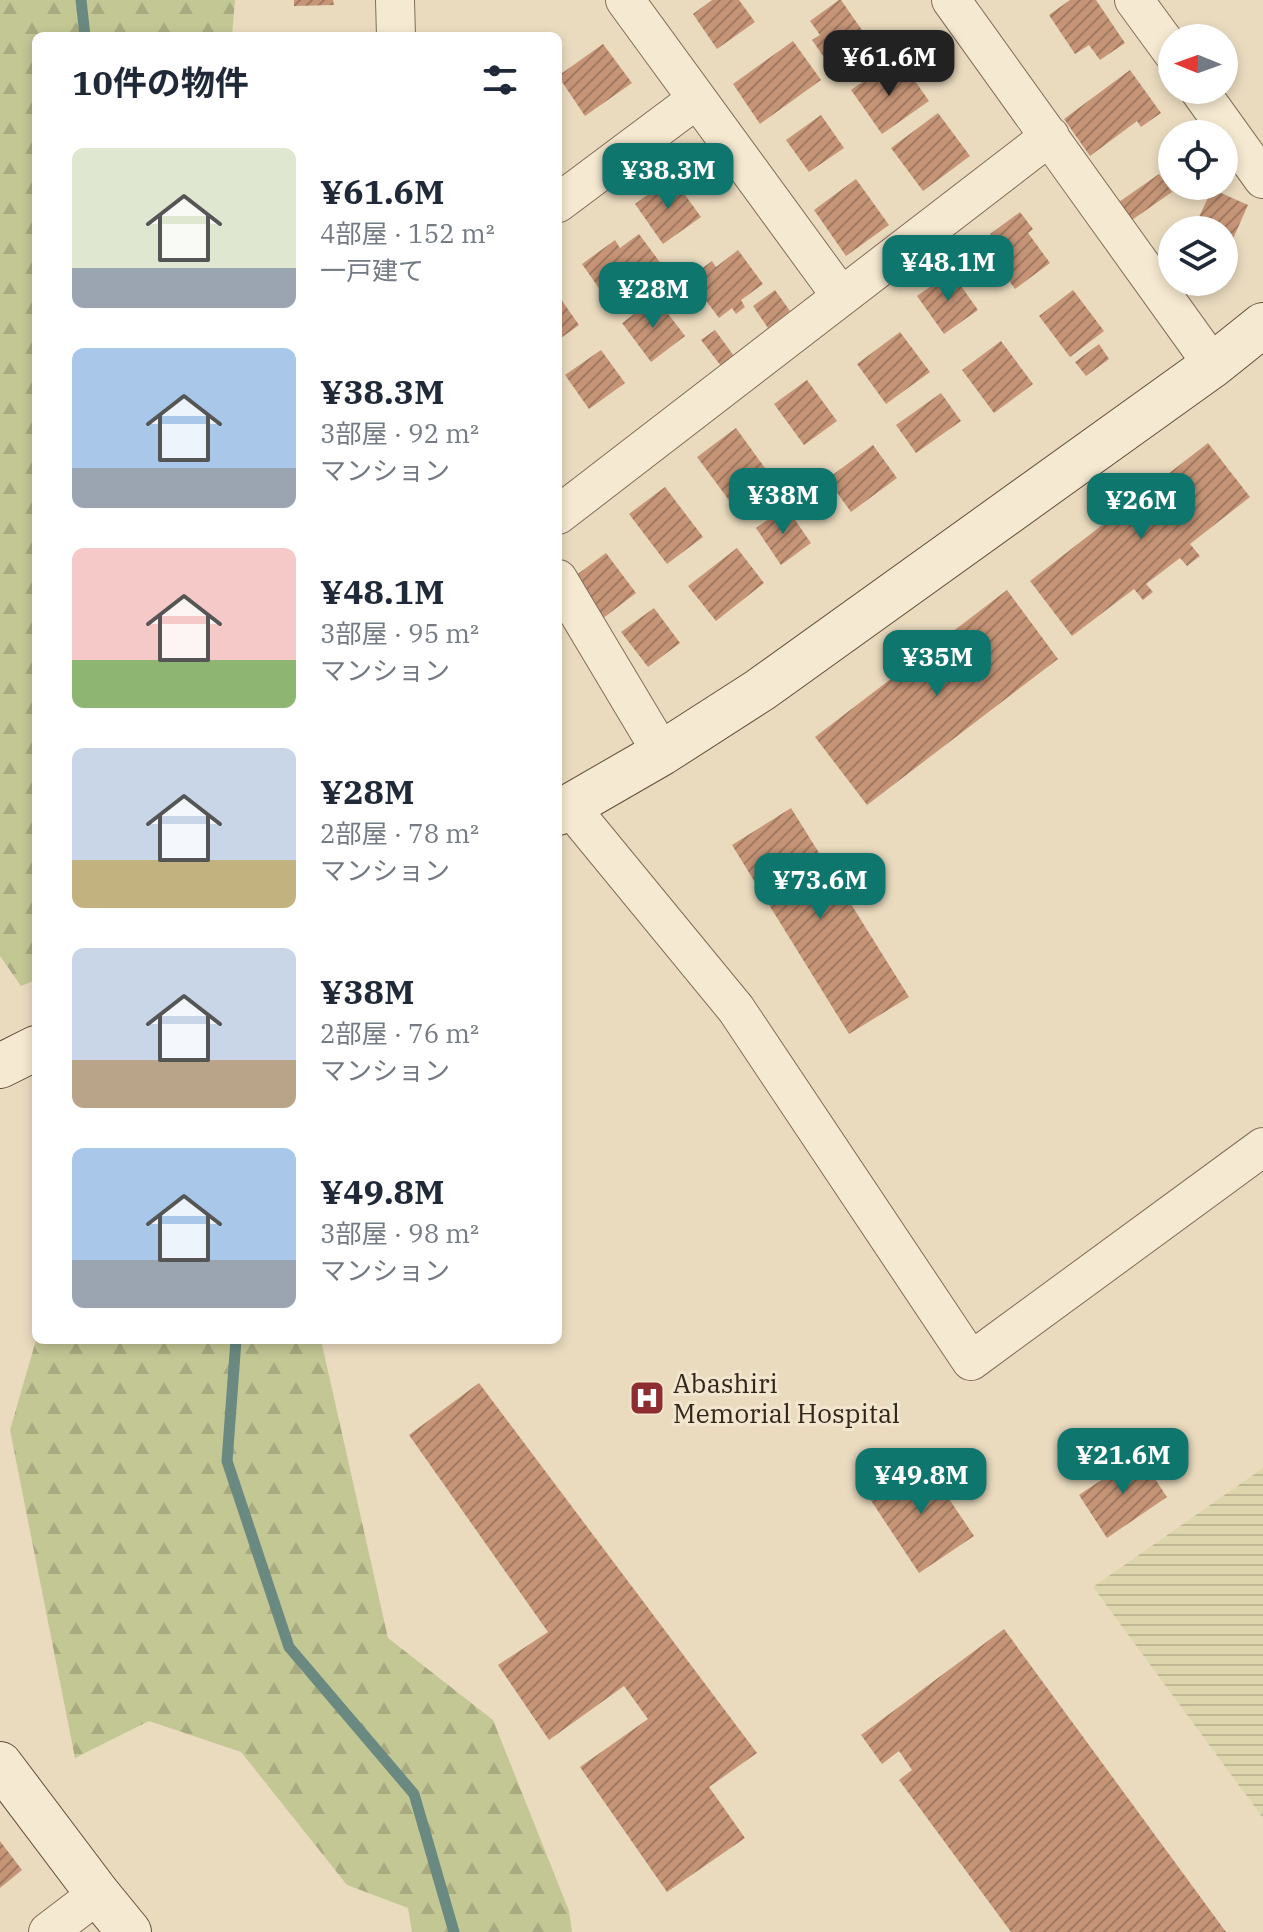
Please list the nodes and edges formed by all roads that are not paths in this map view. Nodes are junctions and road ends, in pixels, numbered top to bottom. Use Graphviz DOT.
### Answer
graph roads {
  1 [pos="395,0"];
  2 [pos="625,0"];
  3 [pos="951,0"];
  4 [pos="1134,0"];
  5 [pos="396,32"];
  6 [pos="1158,33"];
  7 [pos="697,99"];
  8 [pos="1209,104"];
  9 [pos="1050,136"];
  10 [pos="1263,179"];
  11 [pos="562,200"];
  12 [pos="841,296"];
  13 [pos="1263,325"];
  14 [pos="1213,365"];
  15 [pos="562,512"];
  16 [pos="562,586"];
  17 [pos="662,753"];
  18 [pos="564,810"];
  19 [pos="32,1050"];
  20 [pos="0,1066"];
  21 [pos="1263,1147"];
  22 [pos="0,1764"];
  23 [pos="98,1894"];
  24 [pos="48,1932"];
  25 [pos="129,1932"];
  1 -- 5 [label="street"];
  2 -- 7 [label="street"];
  3 -- 9 [label="street"];
  4 -- 6 [label="street"];
  7 -- 11 [label="street"];
  7 -- 12 [label="street"];
  8 -- 10 [label="street"];
  9 -- 12 [label="street"];
  9 -- 14 [label="street"];
  12 -- 15 [label="street"];
  13 -- 14 [label="street"];
  14 -- 17 [label="street"];
  16 -- 17 [label="street"];
  17 -- 18 [label="street"];
  18 -- 21 [label="street"];
  19 -- 20 [label="street"];
  22 -- 23 [label="street"];
  23 -- 24 [label="street"];
  23 -- 25 [label="street"];
}
